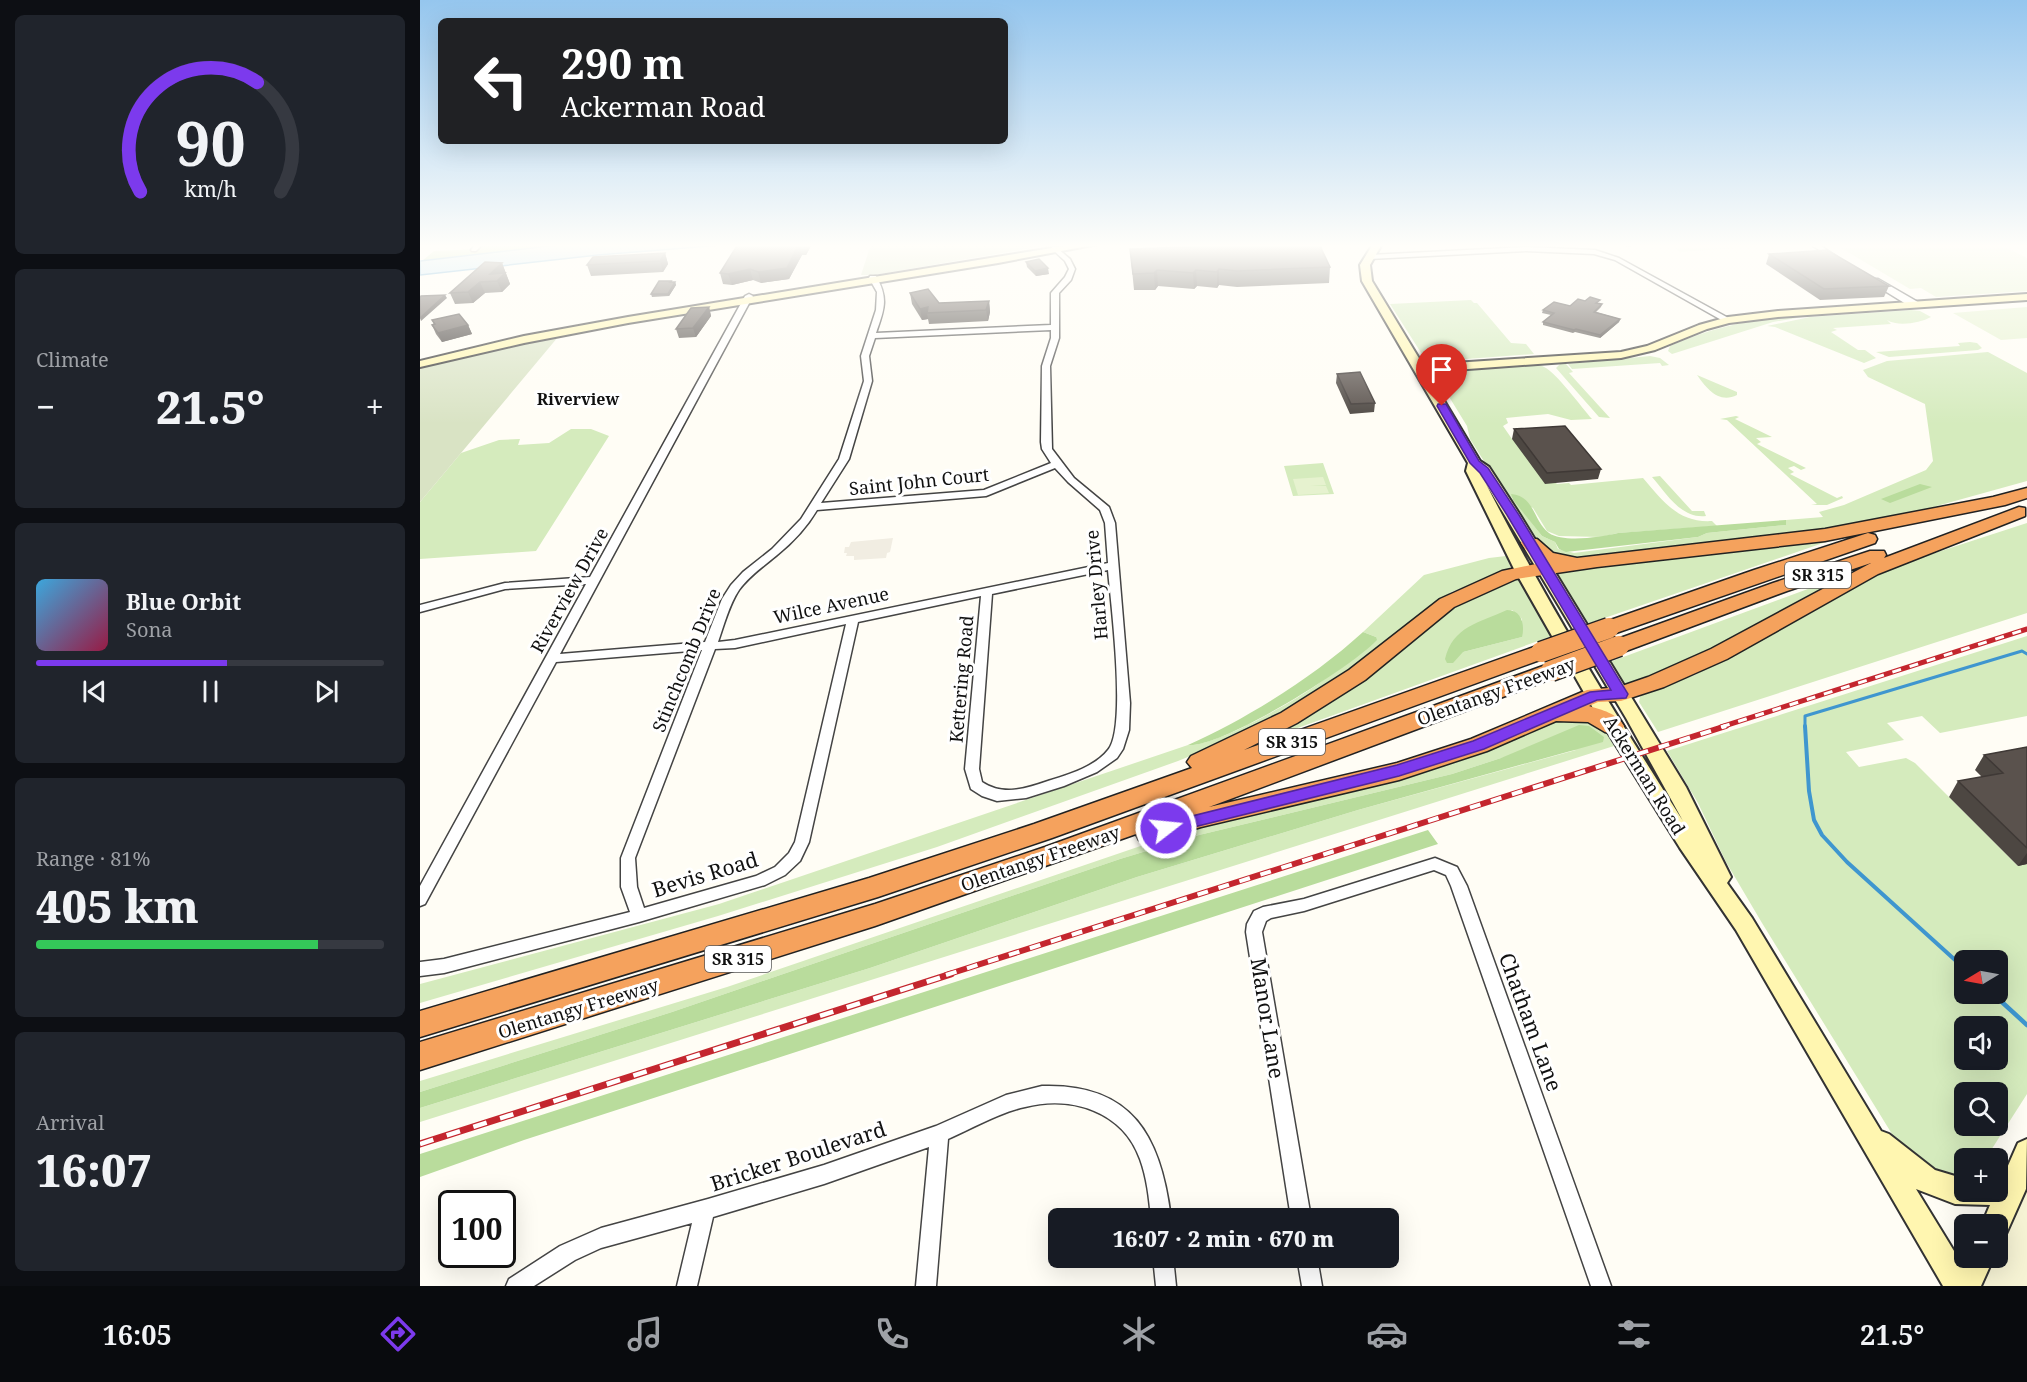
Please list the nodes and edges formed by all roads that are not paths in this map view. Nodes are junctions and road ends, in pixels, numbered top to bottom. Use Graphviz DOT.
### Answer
graph roads {
  1 [pos="708,304"];
  2 [pos="714,304"];
  3 [pos="745,304"];
  4 [pos="881,304"];
  5 [pos="1055,304"];
  6 [pos="1381,304"];
  7 [pos="1699,304"];
  8 [pos="1916,304"];
  9 [pos="1932,304"];
  10 [pos="1919,305"];
  11 [pos="1728,320"];
  12 [pos="1055,327"];
  13 [pos="872,336"];
  14 [pos="420,359"];
  15 [pos="420,364"];
  16 [pos="1420,369"];
  17 [pos="1475,463"];
  18 [pos="1057,464"];
  19 [pos="1999,501"];
  20 [pos="2024,505"];
  21 [pos="815,507"];
  22 [pos="1530,543"];
  23 [pos="1597,561"];
  24 [pos="1114,565"];
  25 [pos="1546,570"];
  26 [pos="1523,571"];
  27 [pos="595,580"];
  28 [pos="987,591"];
  29 [pos="420,609"];
  30 [pos="853,620"];
  31 [pos="1614,637"];
  32 [pos="710,646"];
  33 [pos="553,657"];
  34 [pos="1621,694"];
  35 [pos="1595,695"];
  36 [pos="1548,717"];
  37 [pos="1613,726"];
  38 [pos="972,769"];
  39 [pos="1049,843"];
  40 [pos="1353,888"];
  41 [pos="420,900"];
  42 [pos="639,916"];
  43 [pos="1744,924"];
  44 [pos="420,969"];
  45 [pos="420,1024"];
  46 [pos="420,1056"];
  47 [pos="1860,1123"];
  48 [pos="939,1134"];
  49 [pos="2027,1152"];
  50 [pos="2013,1189"];
  51 [pos="1160,1208"];
  52 [pos="1298,1208"];
  53 [pos="705,1209"];
  54 [pos="2001,1214"];
  55 [pos="1164,1268"];
  56 [pos="1309,1268"];
  57 [pos="1975,1268"];
  58 [pos="516,1286"];
  59 [pos="687,1286"];
  60 [pos="926,1286"];
  61 [pos="1166,1286"];
  62 [pos="1312,1286"];
  63 [pos="1601,1286"];
  64 [pos="1959,1286"];
  65 [pos="1966,1286"];
  1 -- 14 [label="main road"];
  2 -- 15 [label="main road"];
  3 -- 27 [label="street, Riverview Drive"];
  4 -- 13 [label="street, Stinchcomb Drive"];
  5 -- 12 [label="street, Harley Drive"];
  6 -- 16 [label="main road, Ackerman Road"];
  7 -- 11 [label="street"];
  8 -- 10 [label="street"];
  9 -- 10 [label="main road"];
  10 -- 11 [label="main road"];
  11 -- 16 [label="main road"];
  12 -- 13 [label="street"];
  12 -- 18 [label="street, Harley Drive"];
  13 -- 21 [label="street, Stinchcomb Drive"];
  16 -- 17 [label="main road, Ackerman Road"];
  17 -- 22 [label="main road, Ackerman Road"];
  17 -- 26 [label="main road, Ackerman Road"];
  18 -- 21 [label="street, Saint John Court"];
  18 -- 24 [label="street, Harley Drive"];
  19 -- 20 [label="highway, Olentangy Freeway / SR 315"];
  19 -- 23 [label="highway"];
  19 -- 31 [label="highway, Olentangy Freeway / SR 315"];
  20 -- 31 [label="highway, Olentangy Freeway / SR 315"];
  20 -- 34 [label="highway"];
  21 -- 32 [label="street, Stinchcomb Drive"];
  22 -- 23 [label="highway"];
  22 -- 25 [label="main road, Ackerman Road"];
  23 -- 25 [label="highway"];
  24 -- 28 [label="street, Wilce Avenue"];
  24 -- 38 [label="street, Harley Drive"];
  25 -- 26 [label="highway"];
  25 -- 34 [label="main road, Ackerman Road"];
  26 -- 35 [label="main road, Ackerman Road"];
  26 -- 39 [label="highway"];
  27 -- 29 [label="street"];
  27 -- 33 [label="street, Riverview Drive"];
  28 -- 30 [label="street, Wilce Avenue"];
  28 -- 38 [label="street, Kettering Road"];
  30 -- 32 [label="street, Wilce Avenue"];
  30 -- 42 [label="street, Bevis Road"];
  31 -- 39 [label="highway, Olentangy Freeway / SR 315, bridge"];
  32 -- 33 [label="street, Wilce Avenue"];
  32 -- 42 [label="street, Stinchcomb Drive"];
  33 -- 41 [label="street, Riverview Drive"];
  34 -- 35 [label="highway"];
  34 -- 43 [label="main road, Ackerman Road"];
  35 -- 36 [label="highway"];
  35 -- 37 [label="main road, Ackerman Road"];
  36 -- 37 [label="highway"];
  36 -- 39 [label="highway"];
  37 -- 43 [label="main road, Ackerman Road"];
  39 -- 45 [label="highway, Olentangy Freeway / SR 315"];
  39 -- 46 [label="highway, Olentangy Freeway / SR 315"];
  40 -- 52 [label="street, Manor Lane"];
  40 -- 63 [label="street, Chatham Lane"];
  42 -- 44 [label="street, Bevis Road"];
  43 -- 47 [label="main road, Ackerman Road"];
  47 -- 50 [label="main road"];
  47 -- 64 [label="main road, Ackerman Road"];
  48 -- 51 [label="street, Bricker Boulevard"];
  48 -- 53 [label="street, Bricker Boulevard"];
  48 -- 60 [label="street"];
  49 -- 50 [label="main road"];
  50 -- 54 [label="main road"];
  53 -- 58 [label="street, Bricker Boulevard"];
  53 -- 59 [label="street"];
  55 -- 61 [label="street"];
  56 -- 62 [label="street"];
  57 -- 65 [label="main road"];
}
